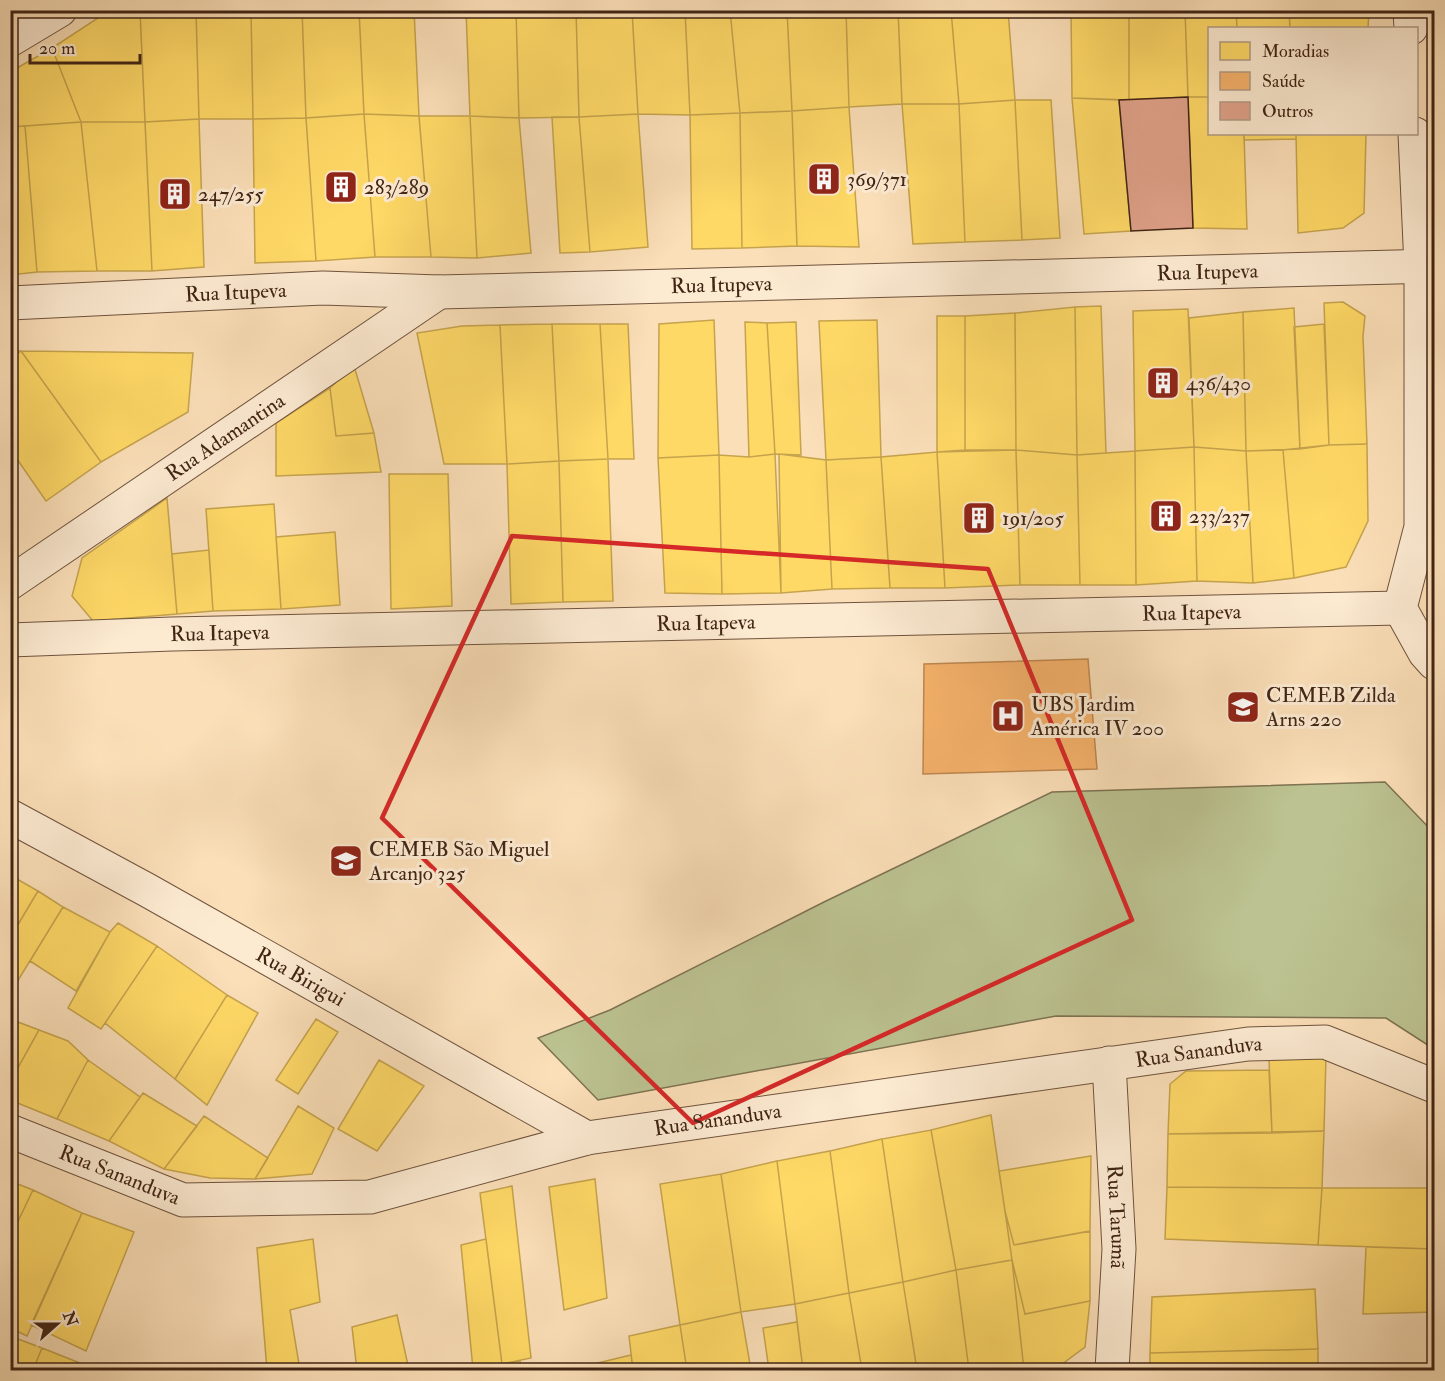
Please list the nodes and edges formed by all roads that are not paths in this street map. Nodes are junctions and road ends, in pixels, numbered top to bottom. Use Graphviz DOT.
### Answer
graph roads {
  1 [pos="60,10"];
  2 [pos="1410,10"];
  3 [pos="1411,27"];
  4 [pos="10,40"];
  5 [pos="1415,135"];
  6 [pos="1428,266"];
  7 [pos="439,292"];
  8 [pos="10,303"];
  9 [pos="10,582"];
  10 [pos="1400,608"];
  11 [pos="10,640"];
  12 [pos="1434,663"];
  13 [pos="10,816"];
  14 [pos="1109,1063"];
  15 [pos="1434,1086"];
  16 [pos="10,1131"];
  17 [pos="587,1138"];
  18 [pos="1112,1371"];
  1 -- 4 [label="street"];
  2 -- 3 [label="street"];
  5 -- 6 [label="street"];
  6 -- 7 [label="street, Rua Itupeva"];
  6 -- 10 [label="street"];
  7 -- 8 [label="street, Rua Itupeva"];
  7 -- 9 [label="street, Rua Adamantina"];
  10 -- 11 [label="street, Rua Itapeva"];
  10 -- 12 [label="street"];
  13 -- 17 [label="street, Rua Birigui"];
  14 -- 15 [label="street, Rua Sananduva"];
  14 -- 17 [label="street, Rua Sananduva"];
  14 -- 18 [label="street, Rua Tarumã"];
  16 -- 17 [label="street, Rua Sananduva"];
}
